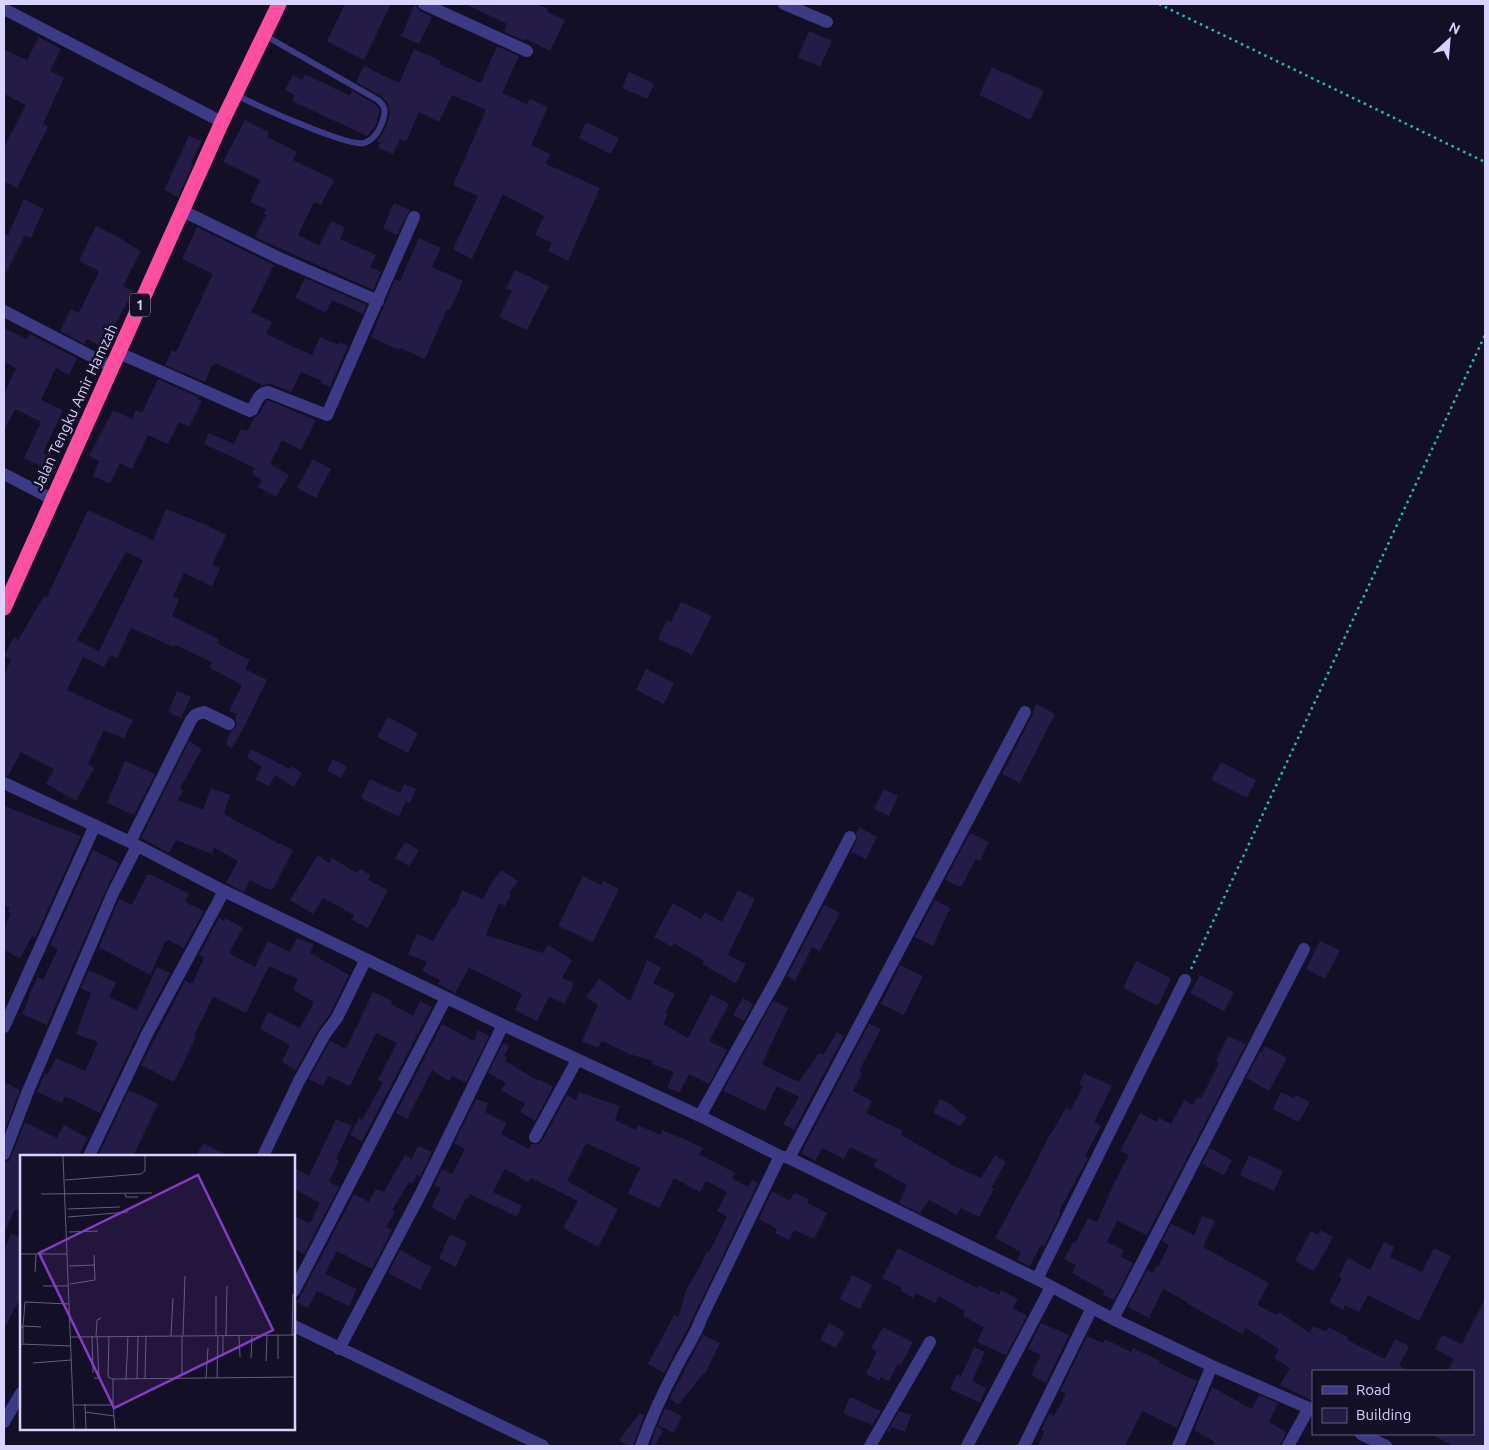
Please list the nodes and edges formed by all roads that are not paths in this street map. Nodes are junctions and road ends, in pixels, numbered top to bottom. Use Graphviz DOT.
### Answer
graph roads {
  1 [pos="279,4"];
  2 [pos="424,4"];
  3 [pos="784,4"];
  4 [pos="4,9"];
  5 [pos="827,22"];
  6 [pos="264,35"];
  7 [pos="527,52"];
  8 [pos="236,95"];
  9 [pos="222,122"];
  10 [pos="183,211"];
  11 [pos="414,217"];
  12 [pos="378,301"];
  13 [pos="4,311"];
  14 [pos="119,353"];
  15 [pos="112,367"];
  16 [pos="4,474"];
  17 [pos="52,500"];
  18 [pos="4,608"];
  19 [pos="1024,712"];
  20 [pos="229,724"];
  21 [pos="4,783"];
  22 [pos="95,825"];
  23 [pos="850,836"];
  24 [pos="134,844"];
  25 [pos="224,891"];
  26 [pos="1304,949"];
  27 [pos="366,959"];
  28 [pos="1186,980"];
  29 [pos="446,998"];
  30 [pos="503,1025"];
  31 [pos="4,1027"];
  32 [pos="576,1060"];
  33 [pos="700,1116"];
  34 [pos="535,1137"];
  35 [pos="4,1154"];
  36 [pos="89,1155"];
  37 [pos="263,1155"];
  38 [pos="785,1157"];
  39 [pos="1037,1278"];
  40 [pos="1051,1286"];
  41 [pos="295,1289"];
  42 [pos="1092,1308"];
  43 [pos="1113,1319"];
  44 [pos="295,1327"];
  45 [pos="930,1342"];
  46 [pos="339,1349"];
  47 [pos="1212,1366"];
  48 [pos="20,1395"];
  49 [pos="1311,1409"];
  50 [pos="4,1422"];
  51 [pos="1363,1435"];
  52 [pos="543,1446"];
  53 [pos="640,1446"];
  54 [pos="870,1446"];
  55 [pos="967,1446"];
  56 [pos="1024,1446"];
  57 [pos="1178,1446"];
  58 [pos="1288,1446"];
  59 [pos="1386,1446"];
  1 -- 6 [label="highway, Jalan Tengku Amir Hamzah / 1"];
  2 -- 7 [label="street"];
  3 -- 5 [label="street"];
  4 -- 9 [label="street"];
  6 -- 8 [label="highway, Jalan Tengku Amir Hamzah / 1"];
  6 -- 8 [label="lane"];
  8 -- 9 [label="highway, Jalan Tengku Amir Hamzah / 1"];
  9 -- 10 [label="highway, Jalan Tengku Amir Hamzah / 1"];
  10 -- 12 [label="street"];
  10 -- 14 [label="highway, Jalan Tengku Amir Hamzah / 1"];
  11 -- 12 [label="street"];
  12 -- 14 [label="street"];
  13 -- 15 [label="street"];
  14 -- 15 [label="highway, Jalan Tengku Amir Hamzah / 1"];
  15 -- 17 [label="highway, Jalan Tengku Amir Hamzah / 1"];
  16 -- 17 [label="street"];
  17 -- 18 [label="highway, Jalan Tengku Amir Hamzah / 1"];
  19 -- 38 [label="street"];
  20 -- 24 [label="street"];
  21 -- 22 [label="street"];
  22 -- 24 [label="street"];
  22 -- 31 [label="street"];
  23 -- 33 [label="street"];
  24 -- 25 [label="street"];
  24 -- 35 [label="street"];
  25 -- 27 [label="street"];
  25 -- 36 [label="street"];
  26 -- 43 [label="street"];
  27 -- 29 [label="street"];
  27 -- 37 [label="street"];
  28 -- 39 [label="street"];
  29 -- 30 [label="street"];
  29 -- 41 [label="street"];
  30 -- 32 [label="street"];
  30 -- 46 [label="street"];
  32 -- 33 [label="street"];
  32 -- 34 [label="street"];
  33 -- 38 [label="street"];
  38 -- 39 [label="street"];
  38 -- 53 [label="street"];
  39 -- 40 [label="street"];
  40 -- 42 [label="street"];
  40 -- 55 [label="street"];
  42 -- 43 [label="street"];
  42 -- 56 [label="street"];
  43 -- 47 [label="street"];
  44 -- 46 [label="street"];
  45 -- 54 [label="street"];
  46 -- 52 [label="street"];
  47 -- 49 [label="street"];
  47 -- 57 [label="street"];
  48 -- 50 [label="street"];
  49 -- 58 [label="street"];
  51 -- 59 [label="street"];
}
